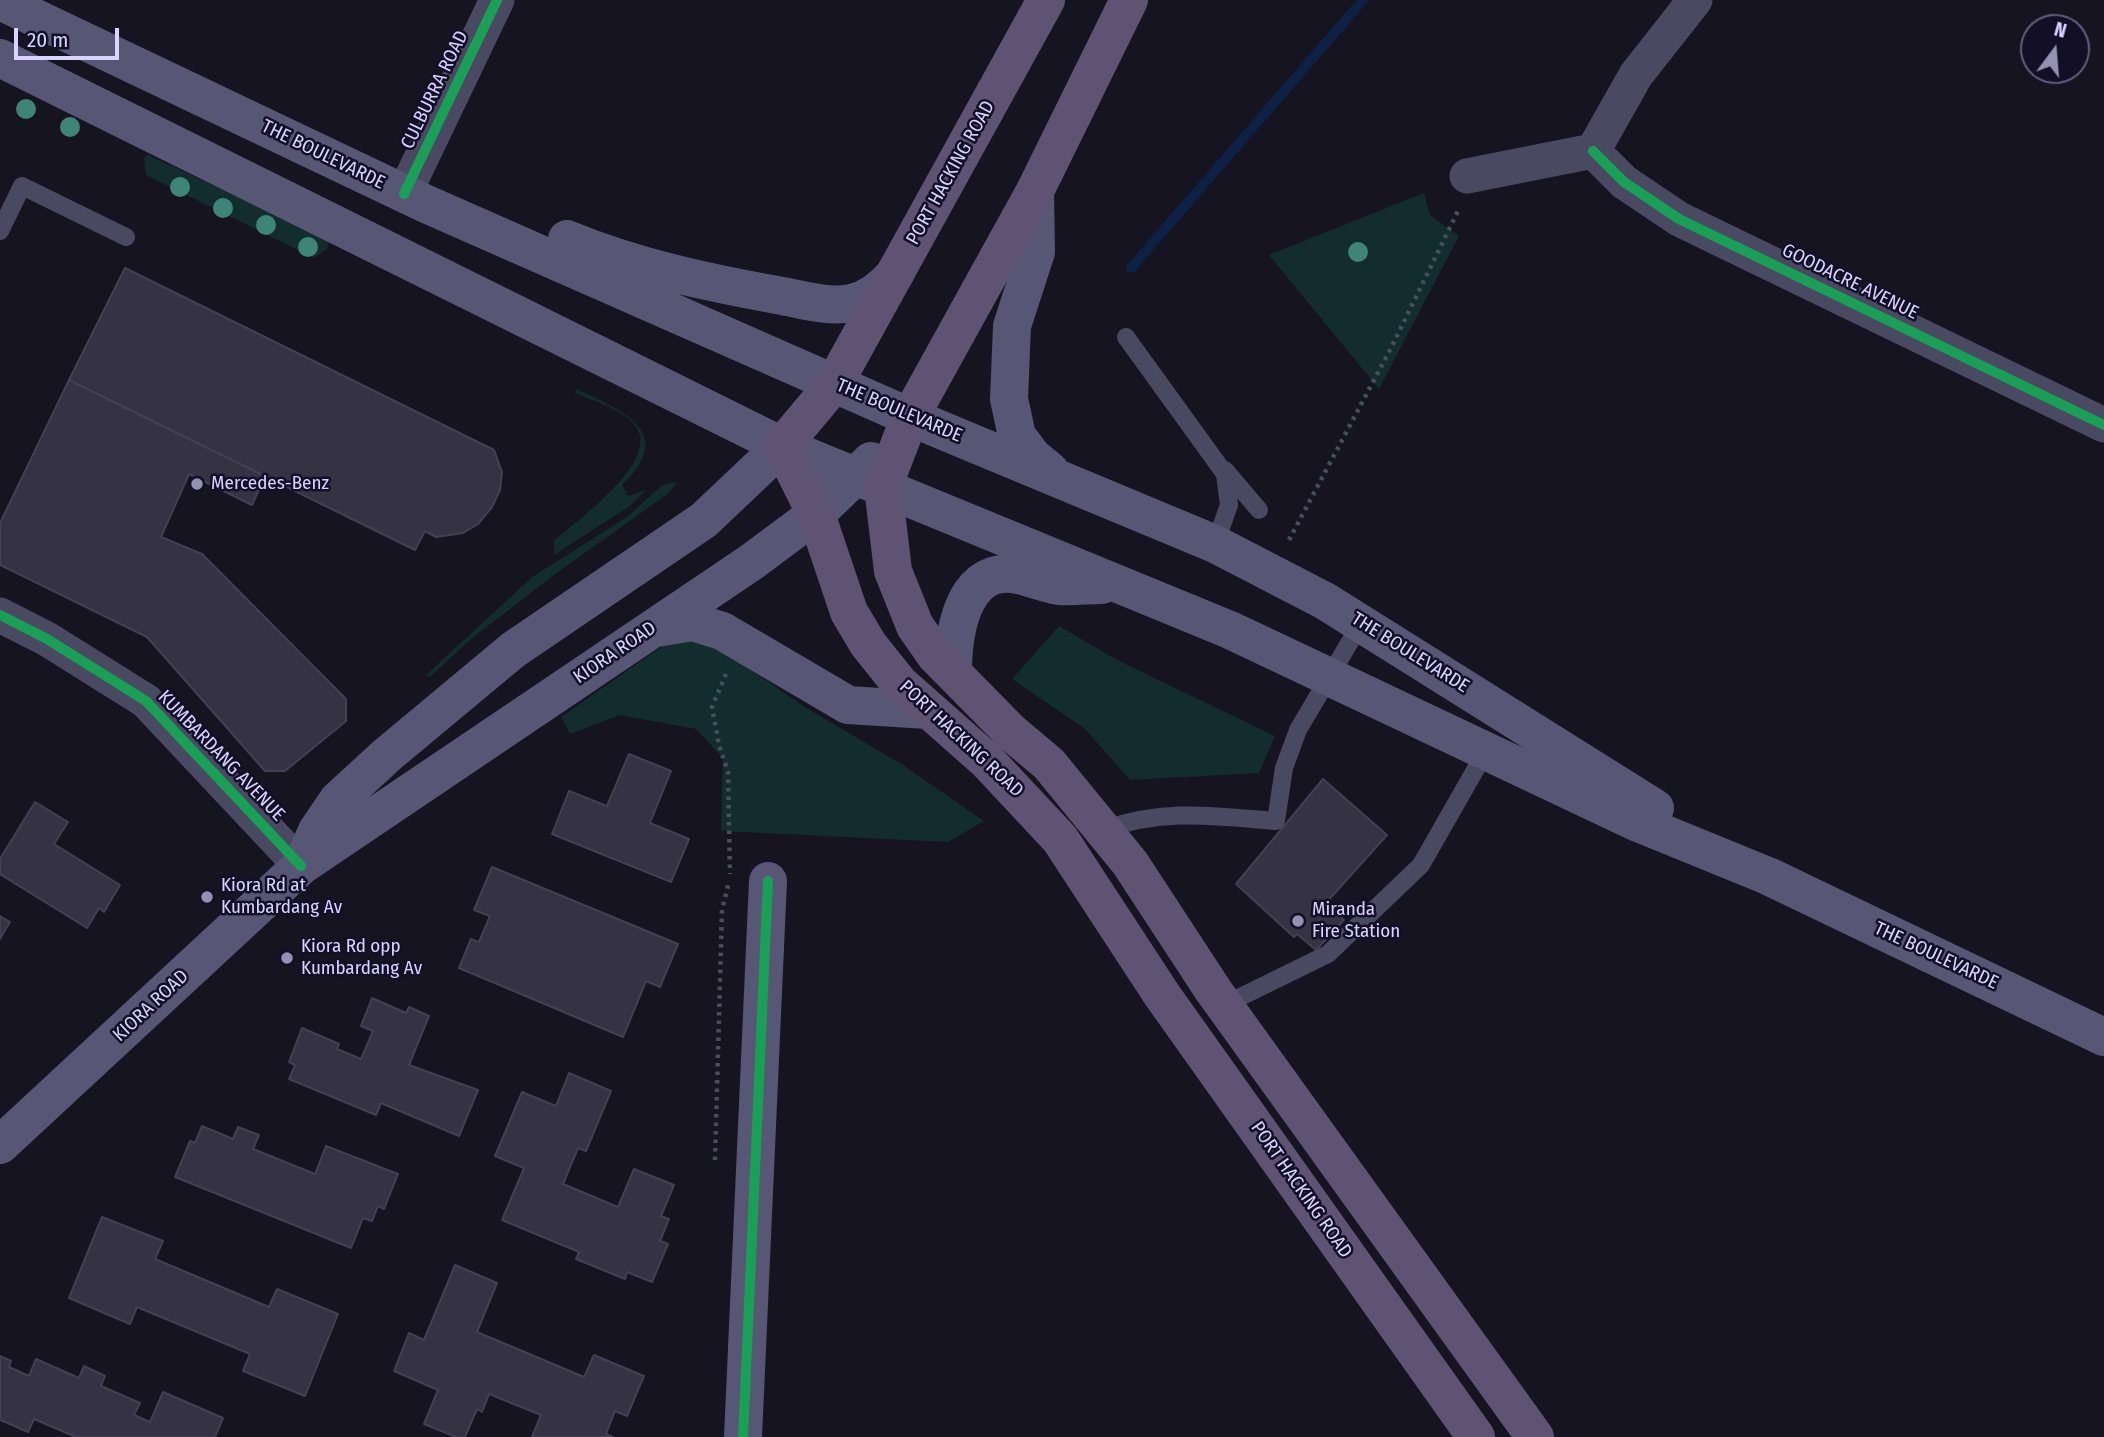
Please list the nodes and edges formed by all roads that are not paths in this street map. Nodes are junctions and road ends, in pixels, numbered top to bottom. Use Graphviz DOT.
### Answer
graph roads {
  1 [pos="497,0"];
  2 [pos="1046,0"];
  3 [pos="1129,0"];
  4 [pos="1695,0"];
  5 [pos="0,1"];
  6 [pos="0,58"];
  7 [pos="1593,151"];
  8 [pos="1467,176"];
  9 [pos="1035,191"];
  10 [pos="404,194"];
  11 [pos="0,231"];
  12 [pos="125,237"];
  13 [pos="895,274"];
  14 [pos="1126,337"];
  15 [pos="834,384"];
  16 [pos="910,418"];
  17 [pos="2104,425"];
  18 [pos="782,446"];
  19 [pos="1212,454"];
  20 [pos="1067,481"];
  21 [pos="870,482"];
  22 [pos="1259,510"];
  23 [pos="816,514"];
  24 [pos="1215,544"];
  25 [pos="1125,585"];
  26 [pos="0,615"];
  27 [pos="1361,623"];
  28 [pos="650,629"];
  29 [pos="953,673"];
  30 [pos="1332,677"];
  31 [pos="928,710"];
  32 [pos="1486,751"];
  33 [pos="1103,830"];
  34 [pos="302,866"];
  35 [pos="1768,876"];
  36 [pos="768,881"];
  37 [pos="1224,1005"];
  38 [pos="2104,1037"];
  39 [pos="0,1146"];
  40 [pos="743,1437"];
  41 [pos="1476,1437"];
  42 [pos="1535,1437"];
  1 -- 10 [label="street, CULBURRA ROAD"];
  2 -- 13 [label="main road, PORT HACKING ROAD"];
  3 -- 9 [label="main road, PORT HACKING ROAD"];
  4 -- 7 [label="street"];
  5 -- 10 [label="main road, THE BOULEVARDE"];
  6 -- 18 [label="main road, THE BOULEVARDE"];
  7 -- 8 [label="street"];
  7 -- 17 [label="street, GOODACRE AVENUE"];
  9 -- 16 [label="main road, PORT HACKING ROAD"];
  9 -- 20 [label="main road"];
  10 -- 13 [label="main road"];
  10 -- 15 [label="main road, THE BOULEVARDE"];
  11 -- 12 [label="lane"];
  13 -- 15 [label="main road, PORT HACKING ROAD"];
  14 -- 19 [label="lane"];
  15 -- 16 [label="main road, THE BOULEVARDE"];
  15 -- 18 [label="main road, PORT HACKING ROAD"];
  16 -- 20 [label="main road, THE BOULEVARDE"];
  16 -- 21 [label="main road, PORT HACKING ROAD"];
  18 -- 21 [label="main road, THE BOULEVARDE"];
  18 -- 23 [label="main road, PORT HACKING ROAD"];
  18 -- 34 [label="main road, KIORA ROAD"];
  19 -- 22 [label="lane"];
  19 -- 24 [label="lane"];
  20 -- 24 [label="main road, THE BOULEVARDE"];
  21 -- 23 [label="main road, KIORA ROAD"];
  21 -- 25 [label="main road, THE BOULEVARDE"];
  21 -- 29 [label="main road, PORT HACKING ROAD"];
  23 -- 28 [label="main road, KIORA ROAD"];
  23 -- 31 [label="main road, PORT HACKING ROAD"];
  24 -- 27 [label="main road, THE BOULEVARDE"];
  25 -- 29 [label="main road"];
  25 -- 30 [label="main road, THE BOULEVARDE"];
  26 -- 34 [label="street, KUMBARDANG AVENUE"];
  27 -- 30 [label="lane"];
  27 -- 35 [label="main road, THE BOULEVARDE"];
  28 -- 31 [label="main road"];
  28 -- 34 [label="main road, KIORA ROAD"];
  29 -- 33 [label="main road, PORT HACKING ROAD"];
  30 -- 32 [label="main road, THE BOULEVARDE"];
  30 -- 33 [label="lane"];
  31 -- 41 [label="main road, PORT HACKING ROAD"];
  32 -- 35 [label="main road, THE BOULEVARDE"];
  32 -- 37 [label="lane"];
  33 -- 37 [label="main road, PORT HACKING ROAD"];
  34 -- 39 [label="main road, KIORA ROAD"];
  35 -- 38 [label="main road, THE BOULEVARDE"];
  36 -- 40 [label="main road"];
  37 -- 42 [label="main road, PORT HACKING ROAD"];
}
